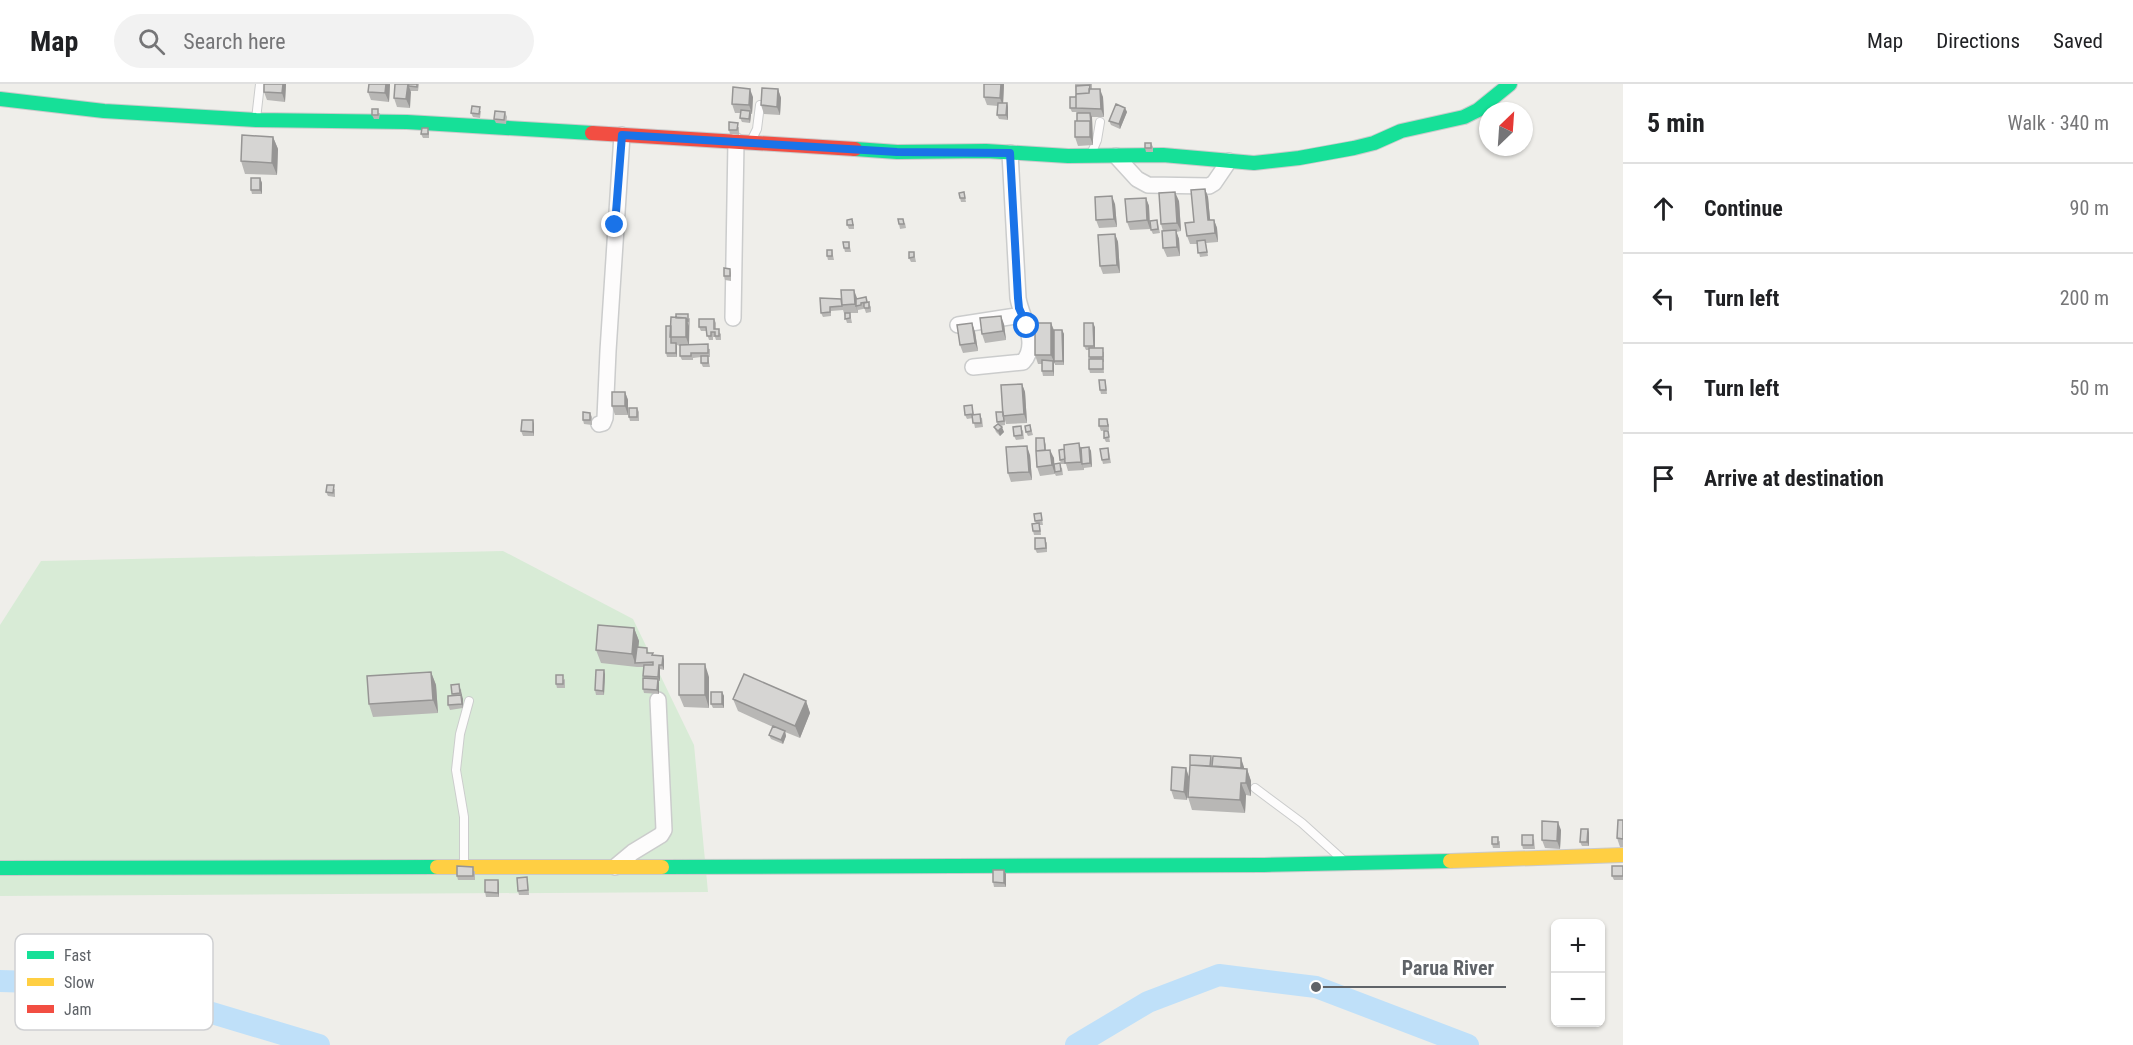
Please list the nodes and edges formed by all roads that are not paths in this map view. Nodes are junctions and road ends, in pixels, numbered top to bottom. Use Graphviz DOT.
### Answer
graph roads {
  1 [pos="260,84"];
  2 [pos="1510,84"];
  3 [pos="0,99"];
  4 [pos="760,105"];
  5 [pos="1100,122"];
  6 [pos="253,123"];
  7 [pos="622,135"];
  8 [pos="743,142"];
  9 [pos="1010,153"];
  10 [pos="1090,156"];
  11 [pos="1116,156"];
  12 [pos="1229,161"];
  13 [pos="1022,315"];
  14 [pos="733,318"];
  15 [pos="958,325"];
  16 [pos="973,367"];
  17 [pos="599,424"];
  18 [pos="469,700"];
  19 [pos="658,700"];
  20 [pos="1255,788"];
  21 [pos="1623,855"];
  22 [pos="1346,863"];
  23 [pos="464,867"];
  24 [pos="615,867"];
  25 [pos="0,868"];
  1 -- 6 [label="lane"];
  2 -- 12 [label="street"];
  3 -- 6 [label="street"];
  4 -- 8 [label="lane"];
  5 -- 10 [label="lane"];
  6 -- 7 [label="street"];
  7 -- 8 [label="street"];
  7 -- 17 [label="street"];
  8 -- 9 [label="street"];
  8 -- 14 [label="street"];
  9 -- 10 [label="street"];
  9 -- 13 [label="street"];
  10 -- 11 [label="street"];
  11 -- 12 [label="street"];
  11 -- 12 [label="street"];
  13 -- 15 [label="street"];
  13 -- 16 [label="street"];
  18 -- 23 [label="lane"];
  19 -- 24 [label="street"];
  20 -- 22 [label="lane"];
  21 -- 22 [label="street"];
  22 -- 24 [label="street"];
  23 -- 24 [label="street"];
  23 -- 25 [label="street"];
}
